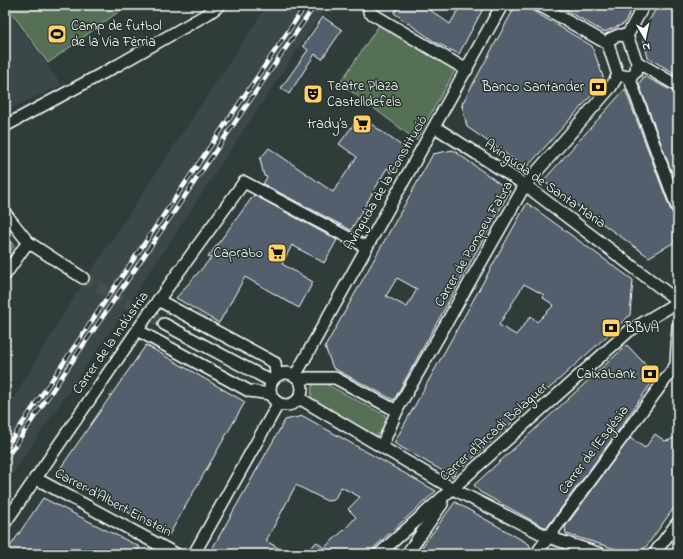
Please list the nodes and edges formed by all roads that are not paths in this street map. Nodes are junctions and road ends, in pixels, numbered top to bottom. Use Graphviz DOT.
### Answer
graph roads {
  1 [pos="220,5"];
  2 [pos="502,5"];
  3 [pos="539,5"];
  4 [pos="644,5"];
  5 [pos="369,12"];
  6 [pos="627,36"];
  7 [pos="608,44"];
  8 [pos="637,62"];
  9 [pos="467,70"];
  10 [pos="624,76"];
  11 [pos="678,86"];
  12 [pos="5,126"];
  13 [pos="435,127"];
  14 [pos="525,185"];
  15 [pos="678,209"];
  16 [pos="5,213"];
  17 [pos="28,242"];
  18 [pos="366,247"];
  19 [pos="5,275"];
  20 [pos="83,278"];
  21 [pos="158,300"];
  22 [pos="678,302"];
  23 [pos="164,324"];
  24 [pos="678,326"];
  25 [pos="137,330"];
  26 [pos="677,366"];
  27 [pos="297,378"];
  28 [pos="273,379"];
  29 [pos="270,394"];
  30 [pos="299,398"];
  31 [pos="278,404"];
  32 [pos="398,410"];
  33 [pos="382,446"];
  34 [pos="36,478"];
  35 [pos="453,489"];
  36 [pos="678,522"];
  37 [pos="5,523"];
  38 [pos="548,537"];
  39 [pos="176,554"];
  40 [pos="194,554"];
  41 [pos="379,554"];
  42 [pos="407,554"];
  43 [pos="536,554"];
  44 [pos="601,554"];
  45 [pos="654,554"];
  1 -- 12 [label="street"];
  2 -- 9 [label="street, Avinguda de la Constitució"];
  3 -- 7 [label="street"];
  4 -- 6 [label="street"];
  5 -- 9 [label="street"];
  6 -- 7 [label="street"];
  6 -- 8 [label="street"];
  7 -- 10 [label="street"];
  8 -- 10 [label="street, Carrer de Pompeu Fabra"];
  8 -- 11 [label="street"];
  9 -- 13 [label="street, Avinguda de la Constitució"];
  10 -- 14 [label="street, Carrer de Pompeu Fabra"];
  10 -- 15 [label="street"];
  13 -- 14 [label="street, Avinguda de Santa Maria"];
  13 -- 18 [label="street, Avinguda de la Constitució"];
  14 -- 22 [label="street, Avinguda de Santa Maria"];
  14 -- 32 [label="street, Carrer de Pompeu Fabra"];
  16 -- 17 [label="street"];
  17 -- 19 [label="street"];
  17 -- 20 [label="street"];
  18 -- 21 [label="street, Carrer de la Indústria"];
  18 -- 27 [label="street, Avinguda de la Constitució"];
  21 -- 25 [label="street, Carrer de la Indústria"];
  21 -- 28 [label="street"];
  22 -- 35 [label="street, Carrer d'Arcadi Balaguer"];
  23 -- 28 [label="street"];
  24 -- 26 [label="street"];
  25 -- 29 [label="street"];
  25 -- 34 [label="street, Carrer de la Indústria"];
  26 -- 38 [label="street, Carrer de l'Església"];
  27 -- 28 [label="street"];
  27 -- 30 [label="street"];
  27 -- 32 [label="street"];
  28 -- 29 [label="street"];
  29 -- 31 [label="street"];
  30 -- 31 [label="street"];
  30 -- 33 [label="street"];
  31 -- 40 [label="street"];
  32 -- 33 [label="street, Carrer de Pompeu Fabra"];
  33 -- 35 [label="street"];
  34 -- 37 [label="street, Carrer de la Indústria"];
  34 -- 39 [label="street, Carrer d'Albert Einstein"];
  35 -- 38 [label="street"];
  35 -- 41 [label="street, Carrer d'Arcadi Balaguer"];
  35 -- 42 [label="street"];
  36 -- 45 [label="street"];
  38 -- 43 [label="street, Carrer de l'Església"];
  38 -- 44 [label="street"];
}
